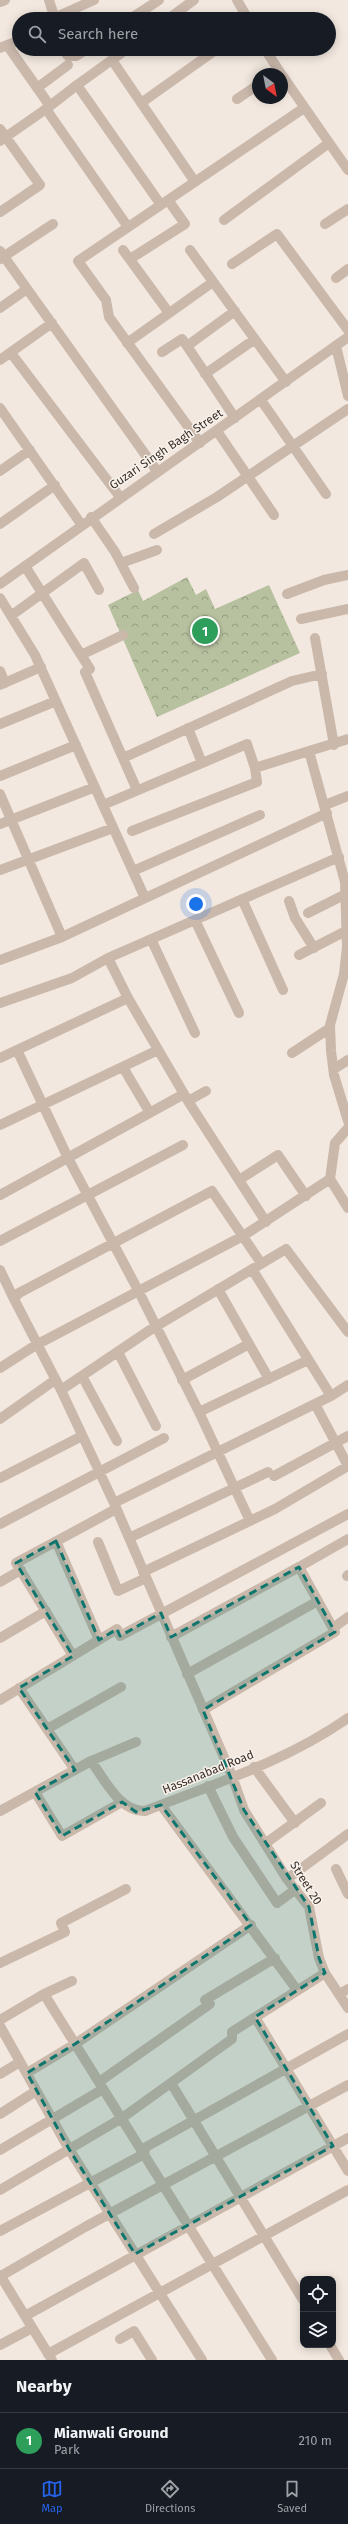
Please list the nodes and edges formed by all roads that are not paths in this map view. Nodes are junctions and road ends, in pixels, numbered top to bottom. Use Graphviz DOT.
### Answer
graph roads {
  1 [pos="5,0"];
  2 [pos="50,0"];
  3 [pos="94,0"];
  4 [pos="159,0"];
  5 [pos="194,0"];
  6 [pos="237,0"];
  7 [pos="0,2"];
  8 [pos="53,12"];
  9 [pos="69,12"];
  10 [pos="141,12"];
  11 [pos="178,12"];
  12 [pos="244,12"];
  13 [pos="3,46"];
  14 [pos="117,56"];
  15 [pos="207,56"];
  16 [pos="269,56"];
  17 [pos="112,60"];
  18 [pos="68,66"];
  19 [pos="276,68"];
  20 [pos="77,85"];
  21 [pos="288,85"];
  22 [pos="37,88"];
  23 [pos="252,89"];
  24 [pos="237,99"];
  25 [pos="141,102"];
  26 [pos="48,108"];
  27 [pos="304,108"];
  28 [pos="0,128"];
  29 [pos="3,139"];
  30 [pos="329,143"];
  31 [pos="348,170"];
  32 [pos="195,182"];
  33 [pos="164,203"];
  34 [pos="348,209"];
  35 [pos="0,212"];
  36 [pos="224,220"];
  37 [pos="52,224"];
  38 [pos="325,224"];
  39 [pos="128,227"];
  40 [pos="123,250"];
  41 [pos="190,250"];
  42 [pos="1,255"];
  43 [pos="130,259"];
  44 [pos="232,264"];
  45 [pos="348,269"];
  46 [pos="336,278"];
  47 [pos="213,282"];
  48 [pos="27,289"];
  49 [pos="0,308"];
  50 [pos="235,311"];
  51 [pos="169,313"];
  52 [pos="52,324"];
  53 [pos="348,330"];
  54 [pos="348,337"];
  55 [pos="255,339"];
  56 [pos="127,343"];
  57 [pos="187,346"];
  58 [pos="336,346"];
  59 [pos="162,352"];
  60 [pos="11,353"];
  61 [pos="0,360"];
  62 [pos="205,374"];
  63 [pos="286,382"];
  64 [pos="347,390"];
  65 [pos="261,400"];
  66 [pos="348,409"];
  67 [pos="2,415"];
  68 [pos="235,418"];
  69 [pos="217,431"];
  70 [pos="200,443"];
  71 [pos="292,446"];
  72 [pos="30,450"];
  73 [pos="0,471"];
  74 [pos="157,471"];
  75 [pos="248,476"];
  76 [pos="55,486"];
  77 [pos="326,494"];
  78 [pos="120,497"];
  79 [pos="274,515"];
  80 [pos="91,517"];
  81 [pos="0,524"];
  82 [pos="81,524"];
  83 [pos="154,534"];
  84 [pos="157,550"];
  85 [pos="121,563"];
  86 [pos="25,566"];
  87 [pos="348,576"];
  88 [pos="0,584"];
  89 [pos="134,588"];
  90 [pos="99,590"];
  91 [pos="43,592"];
  92 [pos="287,594"];
  93 [pos="0,598"];
  94 [pos="348,609"];
  95 [pos="12,615"];
  96 [pos="301,619"];
  97 [pos="123,635"];
  98 [pos="316,638"];
  99 [pos="81,655"];
  100 [pos="41,667"];
  101 [pos="0,671"];
  102 [pos="322,674"];
  103 [pos="3,684"];
  104 [pos="56,701"];
  105 [pos="0,724"];
  106 [pos="188,728"];
  107 [pos="348,739"];
  108 [pos="76,745"];
  109 [pos="334,745"];
  110 [pos="309,751"];
  111 [pos="123,758"];
  112 [pos="202,763"];
  113 [pos="255,768"];
  114 [pos="0,776"];
  115 [pos="95,787"];
  116 [pos="137,790"];
  117 [pos="0,794"];
  118 [pos="348,796"];
  119 [pos="103,805"];
  120 [pos="326,809"];
  121 [pos="260,815"];
  122 [pos="11,820"];
  123 [pos="0,824"];
  124 [pos="113,828"];
  125 [pos="132,832"];
  126 [pos="339,857"];
  127 [pos="27,859"];
  128 [pos="0,870"];
  129 [pos="133,871"];
  130 [pos="346,882"];
  131 [pos="346,894"];
  132 [pos="145,898"];
  133 [pos="242,899"];
  134 [pos="289,901"];
  135 [pos="308,913"];
  136 [pos="195,920"];
  137 [pos="62,937"];
  138 [pos="347,938"];
  139 [pos="151,939"];
  140 [pos="314,948"];
  141 [pos="299,955"];
  142 [pos="108,958"];
  143 [pos="0,960"];
  144 [pos="283,990"];
  145 [pos="348,992"];
  146 [pos="336,996"];
  147 [pos="128,998"];
  148 [pos="0,1003"];
  149 [pos="240,1013"];
  150 [pos="330,1028"];
  151 [pos="195,1033"];
  152 [pos="17,1050"];
  153 [pos="158,1050"];
  154 [pos="292,1053"];
  155 [pos="0,1058"];
  156 [pos="348,1060"];
  157 [pos="124,1069"];
  158 [pos="334,1069"];
  159 [pos="206,1090"];
  160 [pos="186,1098"];
  161 [pos="43,1104"];
  162 [pos="346,1108"];
  163 [pos="150,1113"];
  164 [pos="348,1121"];
  165 [pos="0,1125"];
  166 [pos="348,1128"];
  167 [pos="183,1145"];
  168 [pos="68,1158"];
  169 [pos="330,1179"];
  170 [pos="239,1180"];
  171 [pos="0,1195"];
  172 [pos="87,1195"];
  173 [pos="306,1196"];
  174 [pos="348,1208"];
  175 [pos="266,1222"];
  176 [pos="243,1236"];
  177 [pos="0,1242"];
  178 [pos="113,1243"];
  179 [pos="261,1263"];
  180 [pos="252,1269"];
  181 [pos="0,1270"];
  182 [pos="218,1289"];
  183 [pos="139,1292"];
  184 [pos="14,1299"];
  185 [pos="155,1327"];
  186 [pos="348,1332"];
  187 [pos="249,1344"];
  188 [pos="36,1345"];
  189 [pos="118,1352"];
  190 [pos="308,1360"];
  191 [pos="0,1368"];
  192 [pos="82,1376"];
  193 [pos="269,1379"];
  194 [pos="55,1380"];
  195 [pos="182,1380"];
  196 [pos="348,1385"];
  197 [pos="61,1390"];
  198 [pos="331,1396"];
  199 [pos="315,1404"];
  200 [pos="199,1412"];
  201 [pos="0,1419"];
  202 [pos="156,1426"];
  203 [pos="82,1436"];
  204 [pos="348,1436"];
  205 [pos="164,1438"];
  206 [pos="117,1441"];
  207 [pos="336,1443"];
  208 [pos="217,1450"];
  209 [pos="348,1466"];
  210 [pos="99,1472"];
  211 [pos="0,1478"];
  212 [pos="234,1487"];
  213 [pos="115,1506"];
  214 [pos="348,1514"];
  215 [pos="250,1521"];
  216 [pos="0,1524"];
  217 [pos="129,1538"];
  218 [pos="348,1539"];
  219 [pos="56,1541"];
  220 [pos="98,1542"];
  221 [pos="299,1566"];
  222 [pos="21,1570"];
  223 [pos="145,1575"];
  224 [pos="0,1582"];
  225 [pos="318,1601"];
  226 [pos="46,1611"];
  227 [pos="161,1613"];
  228 [pos="348,1617"];
  229 [pos="333,1628"];
  230 [pos="171,1637"];
  231 [pos="0,1638"];
  232 [pos="99,1640"];
  233 [pos="73,1656"];
  234 [pos="187,1674"];
  235 [pos="121,1687"];
  236 [pos="19,1688"];
  237 [pos="0,1700"];
  238 [pos="203,1710"];
  239 [pos="348,1718"];
  240 [pos="47,1729"];
  241 [pos="136,1742"];
  242 [pos="91,1761"];
  243 [pos="254,1768"];
  244 [pos="75,1770"];
  245 [pos="232,1776"];
  246 [pos="208,1786"];
  247 [pos="35,1792"];
  248 [pos="122,1802"];
  249 [pos="321,1803"];
  250 [pos="161,1805"];
  251 [pos="2,1806"];
  252 [pos="295,1823"];
  253 [pos="348,1834"];
  254 [pos="266,1843"];
  255 [pos="336,1869"];
  256 [pos="287,1879"];
  257 [pos="126,1889"];
  258 [pos="296,1889"];
  259 [pos="348,1894"];
  260 [pos="251,1925"];
  261 [pos="275,1958"];
  262 [pos="0,1962"];
  263 [pos="325,1973"];
  264 [pos="72,1981"];
  265 [pos="297,1990"];
  266 [pos="343,1991"];
  267 [pos="44,1994"];
  268 [pos="348,2008"];
  269 [pos="255,2017"];
  270 [pos="0,2020"];
  271 [pos="1,2031"];
  272 [pos="348,2034"];
  273 [pos="75,2044"];
  274 [pos="20,2062"];
  275 [pos="287,2069"];
  276 [pos="0,2074"];
  277 [pos="27,2074"];
  278 [pos="171,2083"];
  279 [pos="348,2085"];
  280 [pos="101,2086"];
  281 [pos="36,2091"];
  282 [pos="310,2107"];
  283 [pos="0,2114"];
  284 [pos="52,2118"];
  285 [pos="122,2118"];
  286 [pos="194,2119"];
  287 [pos="348,2138"];
  288 [pos="333,2146"];
  289 [pos="69,2149"];
  290 [pos="0,2150"];
  291 [pos="144,2154"];
  292 [pos="217,2157"];
  293 [pos="348,2171"];
  294 [pos="90,2184"];
  295 [pos="163,2186"];
  296 [pos="0,2190"];
  297 [pos="348,2190"];
  298 [pos="241,2196"];
  299 [pos="109,2215"];
  300 [pos="187,2225"];
  301 [pos="0,2231"];
  302 [pos="264,2234"];
  303 [pos="135,2254"];
  304 [pos="210,2263"];
  305 [pos="0,2275"];
  306 [pos="158,2292"];
  307 [pos="300,2295"];
  308 [pos="25,2316"];
  309 [pos="32,2328"];
  310 [pos="120,2339"];
  311 [pos="0,2345"];
  312 [pos="332,2348"];
  313 [pos="50,2357"];
  314 [pos="152,2360"];
  315 [pos="202,2360"];
  316 [pos="272,2360"];
  317 [pos="339,2360"];
  1 -- 7 [label="street"];
  2 -- 8 [label="street"];
  3 -- 9 [label="street"];
  4 -- 10 [label="street"];
  5 -- 11 [label="street"];
  6 -- 12 [label="street"];
  13 -- 22 [label="street"];
  14 -- 17 [label="street"];
  15 -- 25 [label="street"];
  16 -- 19 [label="street"];
  17 -- 20 [label="street"];
  17 -- 25 [label="street"];
  18 -- 22 [label="street"];
  20 -- 26 [label="street"];
  20 -- 33 [label="street"];
  21 -- 27 [label="street"];
  22 -- 26 [label="street"];
  23 -- 24 [label="street"];
  25 -- 32 [label="street"];
  26 -- 29 [label="street"];
  26 -- 39 [label="street"];
  27 -- 30 [label="street"];
  27 -- 32 [label="street"];
  28 -- 29 [label="street"];
  29 -- 35 [label="street"];
  30 -- 31 [label="street"];
  30 -- 36 [label="street"];
  32 -- 33 [label="street"];
  33 -- 39 [label="street"];
  33 -- 43 [label="street"];
  34 -- 38 [label="street"];
  37 -- 42 [label="street"];
  39 -- 56 [label="street"];
  40 -- 43 [label="street"];
  41 -- 47 [label="street"];
  42 -- 48 [label="street"];
  43 -- 51 [label="street"];
  44 -- 53 [label="street"];
  45 -- 46 [label="street"];
  47 -- 50 [label="street"];
  47 -- 51 [label="street"];
  48 -- 49 [label="street"];
  48 -- 52 [label="street"];
  50 -- 55 [label="street"];
  50 -- 57 [label="street"];
  51 -- 56 [label="street"];
  52 -- 60 [label="street"];
  52 -- 74 [label="street"];
  54 -- 58 [label="street, Guzari Singh Bagh Street"];
  55 -- 62 [label="street"];
  55 -- 63 [label="street"];
  56 -- 70 [label="street"];
  57 -- 59 [label="street"];
  57 -- 62 [label="street"];
  58 -- 63 [label="street, Guzari Singh Bagh Street"];
  58 -- 64 [label="street"];
  60 -- 61 [label="street"];
  60 -- 78 [label="street"];
  62 -- 68 [label="street"];
  63 -- 65 [label="street, Guzari Singh Bagh Street"];
  65 -- 68 [label="street, Guzari Singh Bagh Street"];
  65 -- 71 [label="street"];
  66 -- 71 [label="street"];
  67 -- 72 [label="street"];
  68 -- 69 [label="street, Guzari Singh Bagh Street"];
  69 -- 70 [label="street, Guzari Singh Bagh Street"];
  69 -- 75 [label="street"];
  70 -- 74 [label="street, Guzari Singh Bagh Street"];
  71 -- 75 [label="street"];
  71 -- 77 [label="street"];
  72 -- 73 [label="street"];
  72 -- 76 [label="street"];
  74 -- 78 [label="street, Guzari Singh Bagh Street"];
  75 -- 79 [label="street"];
  75 -- 83 [label="street"];
  76 -- 81 [label="street"];
  76 -- 82 [label="street"];
  78 -- 80 [label="street, Guzari Singh Bagh Street"];
  80 -- 82 [label="street, Guzari Singh Bagh Street"];
  80 -- 85 [label="street"];
  82 -- 86 [label="street, Guzari Singh Bagh Street"];
  84 -- 85 [label="street"];
  85 -- 89 [label="street"];
  86 -- 88 [label="street, Guzari Singh Bagh Street"];
  86 -- 91 [label="street"];
  87 -- 92 [label="street"];
  90 -- 91 [label="street"];
  91 -- 95 [label="street"];
  91 -- 99 [label="street"];
  93 -- 95 [label="street"];
  94 -- 96 [label="street"];
  95 -- 100 [label="street"];
  97 -- 99 [label="street"];
  98 -- 102 [label="street"];
  99 -- 111 [label="street"];
  100 -- 103 [label="street"];
  100 -- 104 [label="street"];
  101 -- 103 [label="street"];
  102 -- 106 [label="street"];
  102 -- 109 [label="street"];
  104 -- 105 [label="street"];
  104 -- 108 [label="street"];
  106 -- 111 [label="street"];
  106 -- 112 [label="street"];
  107 -- 109 [label="street"];
  108 -- 114 [label="street"];
  108 -- 115 [label="street"];
  109 -- 110 [label="street"];
  110 -- 113 [label="street"];
  110 -- 120 [label="street"];
  111 -- 116 [label="street"];
  112 -- 113 [label="street"];
  112 -- 116 [label="street"];
  113 -- 125 [label="street"];
  115 -- 119 [label="street"];
  115 -- 122 [label="street"];
  116 -- 119 [label="street"];
  117 -- 122 [label="street"];
  118 -- 120 [label="street"];
  119 -- 124 [label="street"];
  120 -- 126 [label="street"];
  120 -- 132 [label="street"];
  121 -- 129 [label="street"];
  122 -- 123 [label="street"];
  122 -- 127 [label="street"];
  124 -- 127 [label="street"];
  124 -- 129 [label="street"];
  126 -- 130 [label="street"];
  126 -- 133 [label="street"];
  127 -- 128 [label="street"];
  127 -- 137 [label="street"];
  129 -- 132 [label="street"];
  130 -- 131 [label="street"];
  131 -- 135 [label="street"];
  131 -- 138 [label="street"];
  132 -- 137 [label="street"];
  133 -- 136 [label="street"];
  133 -- 144 [label="street"];
  134 -- 140 [label="street"];
  136 -- 139 [label="street"];
  136 -- 149 [label="street"];
  137 -- 143 [label="street"];
  138 -- 140 [label="street"];
  138 -- 146 [label="street"];
  139 -- 142 [label="street"];
  139 -- 151 [label="street"];
  140 -- 141 [label="street"];
  142 -- 147 [label="street"];
  142 -- 148 [label="street"];
  145 -- 146 [label="street"];
  146 -- 150 [label="street"];
  147 -- 152 [label="street"];
  147 -- 153 [label="street"];
  150 -- 154 [label="street"];
  150 -- 158 [label="street"];
  152 -- 155 [label="street"];
  152 -- 161 [label="street"];
  153 -- 160 [label="street"];
  153 -- 161 [label="street"];
  156 -- 158 [label="street"];
  157 -- 163 [label="street"];
  158 -- 162 [label="street"];
  159 -- 160 [label="street"];
  160 -- 163 [label="street"];
  160 -- 170 [label="street"];
  161 -- 165 [label="street"];
  161 -- 168 [label="street"];
  162 -- 164 [label="street"];
  163 -- 168 [label="street"];
  166 -- 169 [label="street"];
  167 -- 172 [label="street"];
  168 -- 171 [label="street"];
  168 -- 172 [label="street"];
  169 -- 173 [label="street"];
  169 -- 174 [label="street"];
  170 -- 173 [label="street"];
  170 -- 175 [label="street"];
  172 -- 177 [label="street"];
  172 -- 178 [label="street"];
  173 -- 175 [label="street"];
  175 -- 176 [label="street"];
  176 -- 178 [label="street"];
  176 -- 179 [label="street"];
  176 -- 183 [label="street"];
  178 -- 183 [label="street"];
  178 -- 184 [label="street"];
  179 -- 180 [label="street"];
  179 -- 186 [label="street"];
  180 -- 182 [label="street"];
  180 -- 190 [label="street"];
  181 -- 184 [label="street, Street 20"];
  182 -- 185 [label="street"];
  182 -- 187 [label="street"];
  183 -- 185 [label="street"];
  183 -- 188 [label="street"];
  184 -- 188 [label="street, Street 20"];
  185 -- 189 [label="street"];
  185 -- 195 [label="street"];
  187 -- 193 [label="street"];
  187 -- 195 [label="street"];
  188 -- 191 [label="street"];
  188 -- 194 [label="street, Street 20"];
  189 -- 192 [label="street"];
  189 -- 202 [label="street"];
  190 -- 193 [label="street"];
  190 -- 198 [label="street"];
  192 -- 197 [label="street"];
  192 -- 206 [label="street"];
  193 -- 200 [label="street"];
  194 -- 197 [label="street, Street 20"];
  194 -- 201 [label="street"];
  195 -- 200 [label="street"];
  196 -- 198 [label="street"];
  197 -- 203 [label="street, Street 20"];
  198 -- 199 [label="street"];
  199 -- 207 [label="street"];
  199 -- 208 [label="street"];
  200 -- 208 [label="street"];
  203 -- 210 [label="street, Street 20"];
  203 -- 211 [label="street"];
  204 -- 207 [label="street"];
  205 -- 210 [label="street"];
  207 -- 209 [label="street"];
  207 -- 212 [label="street"];
  208 -- 212 [label="street"];
  208 -- 213 [label="street"];
  209 -- 215 [label="street"];
  210 -- 213 [label="street, Street 20"];
  210 -- 216 [label="street"];
  212 -- 215 [label="street"];
  212 -- 217 [label="street"];
  213 -- 217 [label="street, Street 20"];
  213 -- 219 [label="street"];
  214 -- 227 [label="street"];
  215 -- 223 [label="street"];
  217 -- 223 [label="street, Street 20"];
  218 -- 221 [label="street"];
  219 -- 222 [label="street"];
  219 -- 232 [label="street"];
  220 -- 223 [label="street"];
  221 -- 225 [label="street"];
  221 -- 230 [label="street"];
  222 -- 224 [label="street"];
  222 -- 226 [label="street"];
  223 -- 227 [label="street, Street 20"];
  225 -- 229 [label="street"];
  225 -- 234 [label="street"];
  226 -- 231 [label="street"];
  226 -- 233 [label="street"];
  227 -- 230 [label="street, Street 20"];
  227 -- 232 [label="street"];
  228 -- 229 [label="street"];
  229 -- 238 [label="street"];
  230 -- 234 [label="street, Street 20"];
  232 -- 233 [label="street"];
  233 -- 236 [label="street"];
  234 -- 238 [label="street, Street 20"];
  235 -- 240 [label="street"];
  236 -- 237 [label="street"];
  236 -- 240 [label="street"];
  238 -- 245 [label="street, Street 20"];
  239 -- 243 [label="street, Hassanabad Road"];
  240 -- 244 [label="street"];
  241 -- 242 [label="street"];
  242 -- 244 [label="street"];
  242 -- 248 [label="street, Hassanabad Road"];
  243 -- 245 [label="street, Hassanabad Road"];
  243 -- 252 [label="street"];
  244 -- 247 [label="street"];
  245 -- 246 [label="street, Hassanabad Road"];
  245 -- 254 [label="street, Street 20"];
  246 -- 250 [label="street, Hassanabad Road"];
  246 -- 258 [label="street"];
  247 -- 248 [label="street"];
  247 -- 251 [label="street"];
  248 -- 250 [label="street, Hassanabad Road"];
  249 -- 252 [label="street"];
  250 -- 260 [label="street"];
  252 -- 254 [label="street"];
  253 -- 256 [label="street"];
  254 -- 256 [label="street, Street 20"];
  255 -- 259 [label="street"];
  256 -- 258 [label="street, Street 20"];
  257 -- 262 [label="street"];
  258 -- 263 [label="street, Street 20"];
  260 -- 261 [label="street"];
  260 -- 273 [label="street"];
  261 -- 265 [label="street"];
  261 -- 280 [label="street"];
  263 -- 265 [label="street"];
  263 -- 266 [label="street, Street 20"];
  264 -- 267 [label="street"];
  265 -- 269 [label="street"];
  266 -- 268 [label="street, Street 20"];
  267 -- 270 [label="street"];
  267 -- 273 [label="street"];
  269 -- 275 [label="street"];
  269 -- 278 [label="street"];
  271 -- 274 [label="street"];
  272 -- 275 [label="street"];
  273 -- 277 [label="street"];
  273 -- 280 [label="street"];
  274 -- 276 [label="street"];
  274 -- 277 [label="street"];
  275 -- 282 [label="street"];
  275 -- 286 [label="street"];
  277 -- 281 [label="street"];
  278 -- 285 [label="street"];
  278 -- 286 [label="street"];
  279 -- 282 [label="street"];
  280 -- 284 [label="street"];
  280 -- 285 [label="street"];
  281 -- 283 [label="street"];
  281 -- 284 [label="street"];
  282 -- 288 [label="street"];
  282 -- 292 [label="street"];
  284 -- 289 [label="street"];
  284 -- 290 [label="street"];
  285 -- 289 [label="street"];
  285 -- 291 [label="street"];
  286 -- 291 [label="street"];
  286 -- 292 [label="street"];
  287 -- 288 [label="street"];
  288 -- 293 [label="street"];
  288 -- 298 [label="street"];
  289 -- 294 [label="street"];
  289 -- 296 [label="street"];
  291 -- 294 [label="street"];
  291 -- 295 [label="street"];
  292 -- 295 [label="street"];
  292 -- 298 [label="street"];
  294 -- 299 [label="street"];
  294 -- 301 [label="street"];
  295 -- 299 [label="street"];
  295 -- 300 [label="street"];
  297 -- 302 [label="street"];
  298 -- 300 [label="street"];
  298 -- 302 [label="street"];
  299 -- 303 [label="street"];
  299 -- 305 [label="street"];
  300 -- 303 [label="street"];
  300 -- 304 [label="street"];
  302 -- 304 [label="street"];
  302 -- 307 [label="street"];
  303 -- 306 [label="street"];
  303 -- 308 [label="street"];
  304 -- 306 [label="street"];
  304 -- 316 [label="street"];
  305 -- 308 [label="street"];
  306 -- 313 [label="street"];
  306 -- 315 [label="street"];
  308 -- 309 [label="street"];
  309 -- 311 [label="street"];
  309 -- 313 [label="street"];
  310 -- 314 [label="street"];
  312 -- 317 [label="street"];
}
